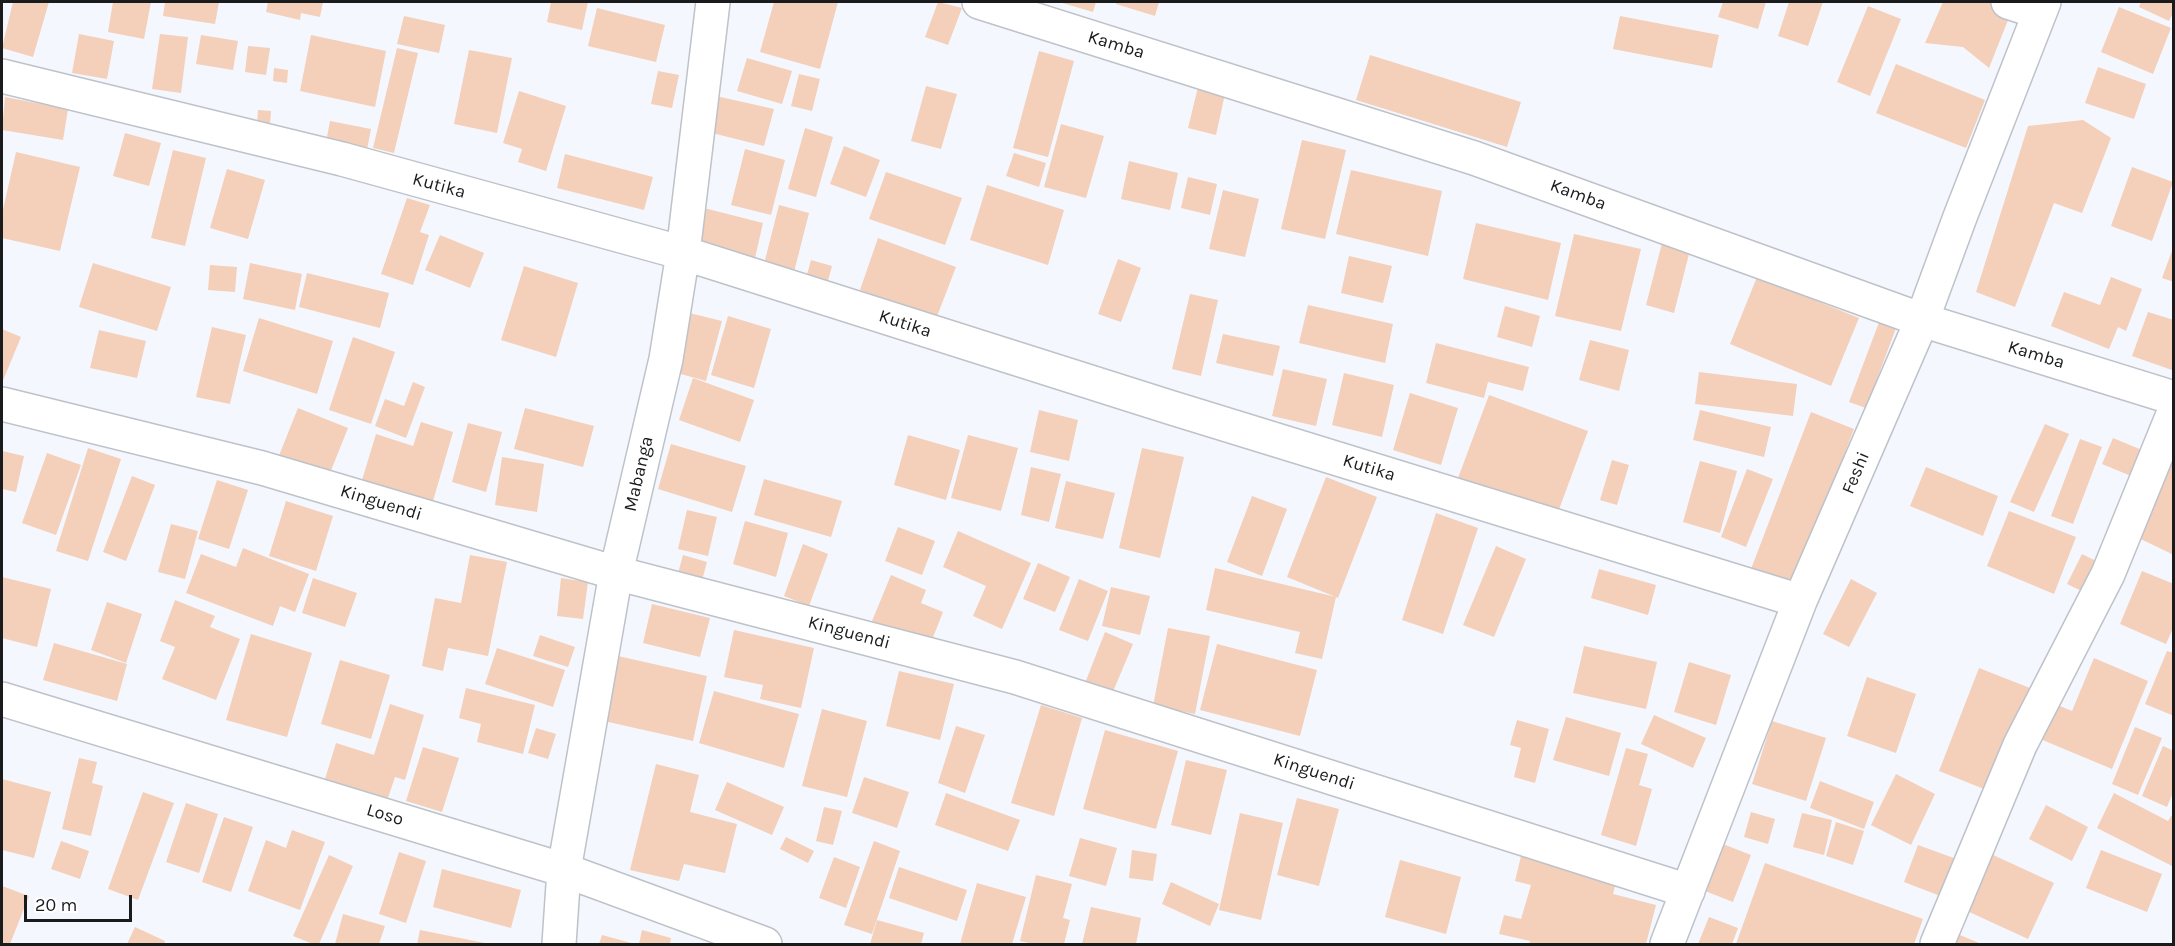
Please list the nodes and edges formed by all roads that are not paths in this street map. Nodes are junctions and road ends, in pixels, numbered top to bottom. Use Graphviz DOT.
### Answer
graph roads {
  1 [pos="713,2"];
  2 [pos="979,2"];
  3 [pos="2008,2"];
  4 [pos="2042,7"];
  5 [pos="2,76"];
  6 [pos="683,253"];
  7 [pos="1922,320"];
  8 [pos="2174,398"];
  9 [pos="2,404"];
  10 [pos="2174,412"];
  11 [pos="616,573"];
  12 [pos="1800,601"];
  13 [pos="2,699"];
  14 [pos="564,870"];
  15 [pos="1688,891"];
  16 [pos="559,945"];
  17 [pos="765,945"];
  18 [pos="1667,945"];
  19 [pos="1937,945"];
  1 -- 6 [label="street, Mabanga"];
  2 -- 7 [label="street, Kamba"];
  3 -- 4 [label="street"];
  4 -- 7 [label="street, Feshi"];
  5 -- 6 [label="street, Kutika"];
  6 -- 11 [label="street, Mabanga"];
  6 -- 12 [label="street, Kutika"];
  7 -- 8 [label="street, Kamba"];
  7 -- 12 [label="street, Feshi"];
  9 -- 11 [label="street, Kinguendi"];
  10 -- 19 [label="street"];
  11 -- 14 [label="street, Mabanga"];
  11 -- 15 [label="street, Kinguendi"];
  12 -- 15 [label="street, Feshi"];
  13 -- 14 [label="street, Loso"];
  14 -- 16 [label="street, Mabanga"];
  14 -- 17 [label="street, Loso"];
  15 -- 18 [label="street, Feshi"];
}
